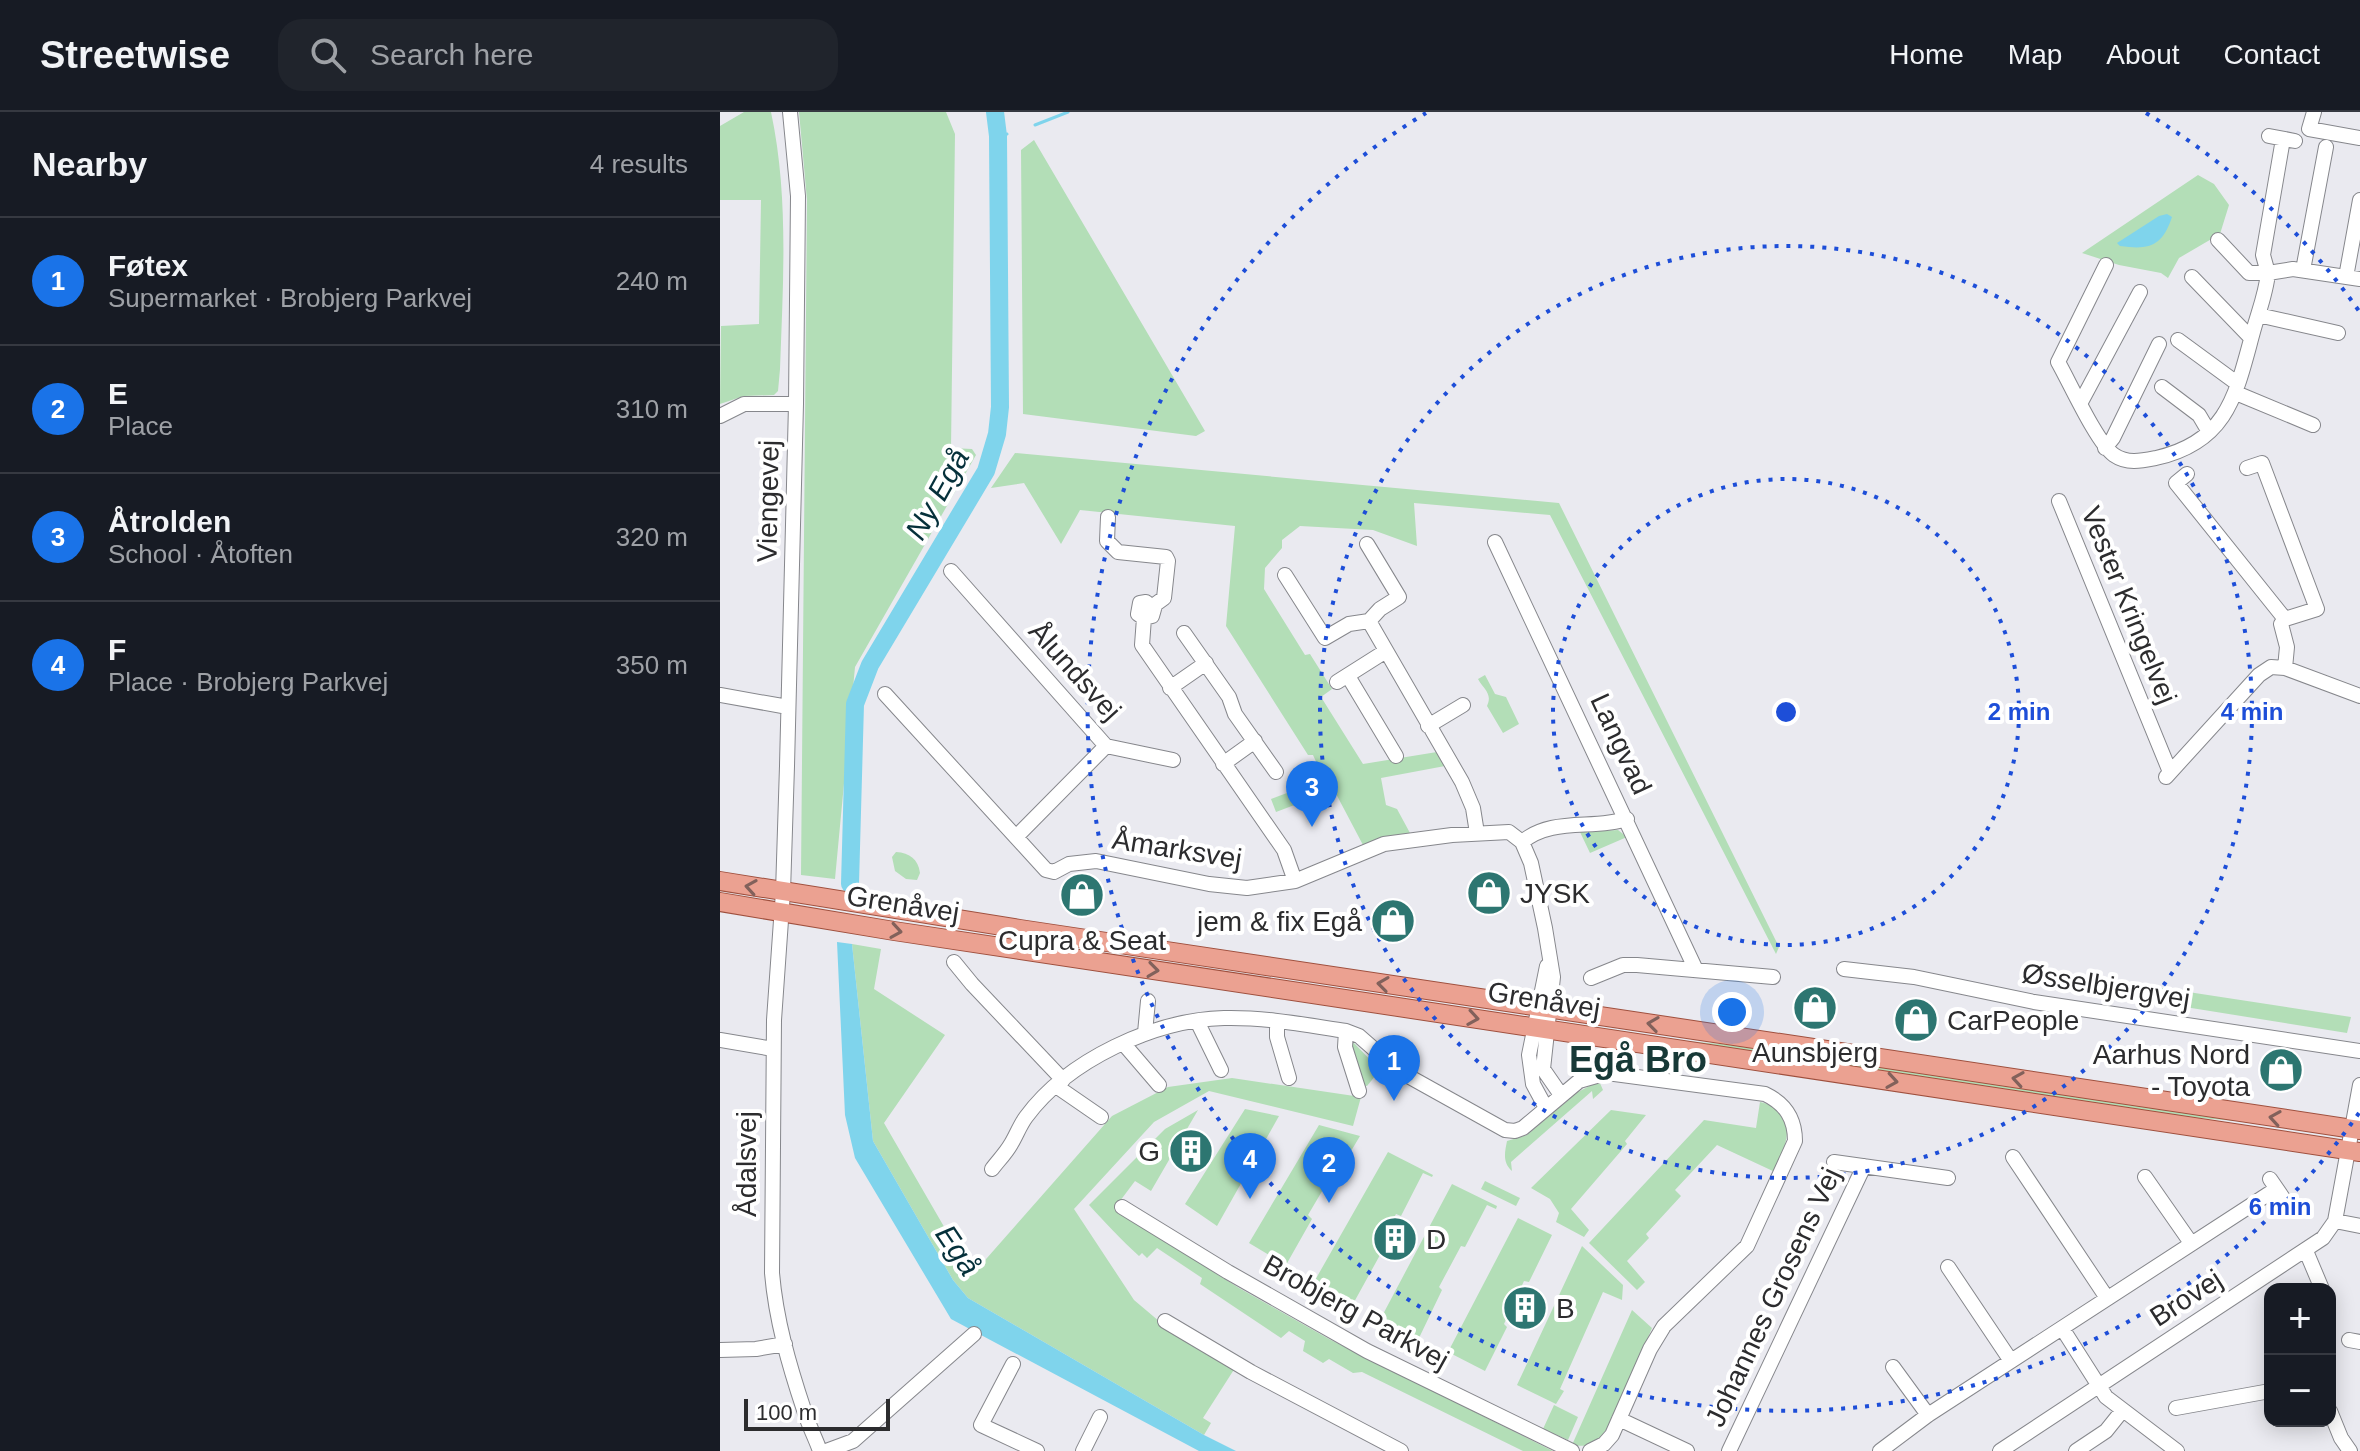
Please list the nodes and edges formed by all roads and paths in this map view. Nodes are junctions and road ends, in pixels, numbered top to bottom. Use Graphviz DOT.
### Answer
graph roads {
  1 [pos="790,112"];
  2 [pos="2314,112"];
  3 [pos="2360,138"];
  4 [pos="2283,139"];
  5 [pos="2326,147"];
  6 [pos="2360,200"];
  7 [pos="2218,240"];
  8 [pos="2104,265"];
  9 [pos="2303,270"];
  10 [pos="2268,273"];
  11 [pos="2192,277"];
  12 [pos="2353,278"];
  13 [pos="2140,292"];
  14 [pos="2258,315"];
  15 [pos="2338,333"];
  16 [pos="2251,338"];
  17 [pos="2178,340"];
  18 [pos="2159,344"];
  19 [pos="2162,387"];
  20 [pos="2237,388"];
  21 [pos="2081,402"];
  22 [pos="796,404"];
  23 [pos="720,416"];
  24 [pos="2313,425"];
  25 [pos="2209,432"];
  26 [pos="2105,448"];
  27 [pos="2247,468"];
  28 [pos="2187,474"];
  29 [pos="2059,501"];
  30 [pos="1108,517"];
  31 [pos="1495,542"];
  32 [pos="1367,544"];
  33 [pos="951,571"];
  34 [pos="1285,575"];
  35 [pos="2285,619"];
  36 [pos="1369,621"];
  37 [pos="1184,633"];
  38 [pos="1386,651"];
  39 [pos="1206,663"];
  40 [pos="2285,668"];
  41 [pos="1170,688"];
  42 [pos="885,694"];
  43 [pos="720,695"];
  44 [pos="2360,696"];
  45 [pos="1463,705"];
  46 [pos="788,707"];
  47 [pos="1428,726"];
  48 [pos="1255,741"];
  49 [pos="1106,746"];
  50 [pos="1396,756"];
  51 [pos="1173,760"];
  52 [pos="1223,764"];
  53 [pos="1276,772"];
  54 [pos="1627,819"];
  55 [pos="1477,833"];
  56 [pos="1016,837"];
  57 [pos="1522,842"];
  58 [pos="720,881"];
  59 [pos="1295,881"];
  60 [pos="783,892"];
  61 [pos="720,902"];
  62 [pos="781,912"];
  63 [pos="954,962"];
  64 [pos="1844,969"];
  65 [pos="1696,970"];
  66 [pos="1773,977"];
  67 [pos="1591,978"];
  68 [pos="1148,1001"];
  69 [pos="1544,1008"];
  70 [pos="1197,1021"];
  71 [pos="1277,1021"];
  72 [pos="1540,1028"];
  73 [pos="1346,1031"];
  74 [pos="1145,1033"];
  75 [pos="720,1040"];
  76 [pos="1123,1043"];
  77 [pos="773,1049"];
  78 [pos="2360,1051"];
  79 [pos="1221,1070"];
  80 [pos="1289,1078"];
  81 [pos="1059,1083"];
  82 [pos="1159,1085"];
  83 [pos="2360,1085"];
  84 [pos="1359,1091"];
  85 [pos="1561,1095"];
  86 [pos="1546,1108"];
  87 [pos="1101,1117"];
  88 [pos="2356,1130"];
  89 [pos="2354,1152"];
  90 [pos="2013,1157"];
  91 [pos="1834,1162"];
  92 [pos="1864,1166"];
  93 [pos="992,1169"];
  94 [pos="2145,1177"];
  95 [pos="1948,1178"];
  96 [pos="1122,1207"];
  97 [pos="2292,1211"];
  98 [pos="2335,1221"];
  99 [pos="2360,1226"];
  100 [pos="2191,1243"];
  101 [pos="2306,1251"];
  102 [pos="1948,1267"];
  103 [pos="2319,1283"];
  104 [pos="2107,1298"];
  105 [pos="1165,1321"];
  106 [pos="2062,1328"];
  107 [pos="974,1334"];
  108 [pos="785,1344"];
  109 [pos="720,1350"];
  110 [pos="2011,1361"];
  111 [pos="1013,1364"];
  112 [pos="1893,1367"];
  113 [pos="2099,1386"];
  114 [pos="2264,1389"];
  115 [pos="2176,1408"];
  116 [pos="2122,1411"];
  117 [pos="805,1413"];
  118 [pos="1928,1415"];
  119 [pos="1100,1417"];
  120 [pos="1619,1419"];
  121 [pos="2336,1426"];
  122 [pos="809,1451"];
  123 [pos="823,1451"];
  124 [pos="1037,1451"];
  125 [pos="1083,1451"];
  126 [pos="1401,1451"];
  127 [pos="1572,1451"];
  128 [pos="1590,1451"];
  129 [pos="1687,1451"];
  130 [pos="1729,1451"];
  131 [pos="1880,1451"];
  132 [pos="2000,1451"];
  133 [pos="2076,1451"];
  134 [pos="2177,1451"];
  135 [pos="2350,1451"];
  1 -- 22 [label="street, Viengevej"];
  2 -- 3 [label="street"];
  4 -- 10 [label="street"];
  5 -- 9 [label="street"];
  6 -- 12 [label="street"];
  7 -- 10 [label="street"];
  8 -- 21 [label="street"];
  9 -- 10 [label="street"];
  9 -- 12 [label="street"];
  10 -- 14 [label="street"];
  11 -- 16 [label="street"];
  13 -- 21 [label="street"];
  14 -- 15 [label="street"];
  14 -- 16 [label="street"];
  16 -- 20 [label="street"];
  17 -- 20 [label="street"];
  18 -- 26 [label="street"];
  19 -- 25 [label="street"];
  20 -- 24 [label="street"];
  20 -- 25 [label="street"];
  21 -- 26 [label="street"];
  22 -- 23 [label="street"];
  22 -- 46 [label="street, Viengevej"];
  25 -- 26 [label="street"];
  27 -- 35 [label="street"];
  28 -- 35 [label="street"];
  29 -- 40 [label="street, Vester Kringelvej"];
  30 -- 41 [label="street"];
  31 -- 54 [label="street, Langvad"];
  32 -- 36 [label="street"];
  33 -- 49 [label="street, Ålundsvej"];
  34 -- 36 [label="street"];
  35 -- 40 [label="street"];
  36 -- 38 [label="street"];
  37 -- 39 [label="street"];
  38 -- 47 [label="street"];
  38 -- 50 [label="street"];
  39 -- 41 [label="street"];
  39 -- 48 [label="street"];
  40 -- 44 [label="street"];
  41 -- 52 [label="street"];
  42 -- 56 [label="street"];
  43 -- 46 [label="street"];
  45 -- 47 [label="street"];
  46 -- 60 [label="street, Viengevej"];
  47 -- 55 [label="street"];
  48 -- 52 [label="street"];
  48 -- 53 [label="street"];
  49 -- 51 [label="street"];
  49 -- 56 [label="street, Ålundsvej"];
  52 -- 59 [label="street"];
  54 -- 57 [label="street"];
  54 -- 65 [label="street, Langvad"];
  55 -- 57 [label="street, Åmarksvej"];
  55 -- 59 [label="street, Åmarksvej"];
  56 -- 59 [label="street, Åmarksvej"];
  57 -- 69 [label="street"];
  60 -- 58 [label="main road, Grenåvej, one-way"];
  60 -- 62 [label="street, Viengevej"];
  69 -- 60 [label="main road, Grenåvej, one-way"];
  61 -- 62 [label="main road, Grenåvej"];
  62 -- 72 [label="main road, Grenåvej, one-way"];
  62 -- 77 [label="street, Ådalsvej"];
  63 -- 81 [label="street"];
  64 -- 78 [label="street, Øsselbjergvej"];
  65 -- 66 [label="street"];
  65 -- 67 [label="street"];
  68 -- 74 [label="street"];
  69 -- 72 [label="street"];
  88 -- 69 [label="main road, Grenåvej, one-way"];
  70 -- 71 [label="street"];
  70 -- 74 [label="street"];
  70 -- 79 [label="street"];
  71 -- 73 [label="street"];
  71 -- 80 [label="street"];
  72 -- 85 [label="street"];
  72 -- 86 [label="street"];
  72 -- 89 [label="main road, Grenåvej, one-way"];
  73 -- 84 [label="street"];
  73 -- 86 [label="street"];
  74 -- 76 [label="street"];
  75 -- 77 [label="street"];
  76 -- 81 [label="street"];
  76 -- 82 [label="street"];
  77 -- 108 [label="street, Ådalsvej"];
  81 -- 87 [label="street"];
  81 -- 93 [label="street"];
  83 -- 88 [label="street"];
  85 -- 86 [label="street"];
  85 -- 120 [label="street"];
  88 -- 89 [label="street"];
  89 -- 98 [label="street"];
  90 -- 104 [label="street"];
  91 -- 92 [label="street, Johannes Grosens Vej"];
  92 -- 95 [label="street, Johannes Grosens Vej"];
  92 -- 130 [label="street, Johannes Grosens Vej"];
  94 -- 100 [label="street"];
  96 -- 127 [label="street, Brobjerg Parkvej"];
  97 -- 100 [label="street"];
  98 -- 99 [label="street"];
  98 -- 101 [label="street, Brovej"];
  100 -- 104 [label="street"];
  101 -- 103 [label="street"];
  101 -- 113 [label="street, Brovej"];
  102 -- 110 [label="street"];
  104 -- 106 [label="street"];
  105 -- 126 [label="street"];
  106 -- 110 [label="street"];
  106 -- 113 [label="street"];
  107 -- 123 [label="street"];
  108 -- 109 [label="street"];
  108 -- 117 [label="street, Ådalsvej"];
  110 -- 118 [label="street"];
  111 -- 124 [label="street"];
  112 -- 118 [label="street"];
  113 -- 116 [label="street"];
  113 -- 132 [label="street, Brovej"];
  114 -- 115 [label="street"];
  116 -- 133 [label="street"];
  116 -- 134 [label="street"];
  117 -- 122 [label="street, Ådalsvej"];
  117 -- 123 [label="street, Ådalsvej"];
  118 -- 131 [label="street"];
  119 -- 125 [label="street"];
  120 -- 128 [label="street"];
  120 -- 129 [label="street"];
  121 -- 135 [label="street"];
}
